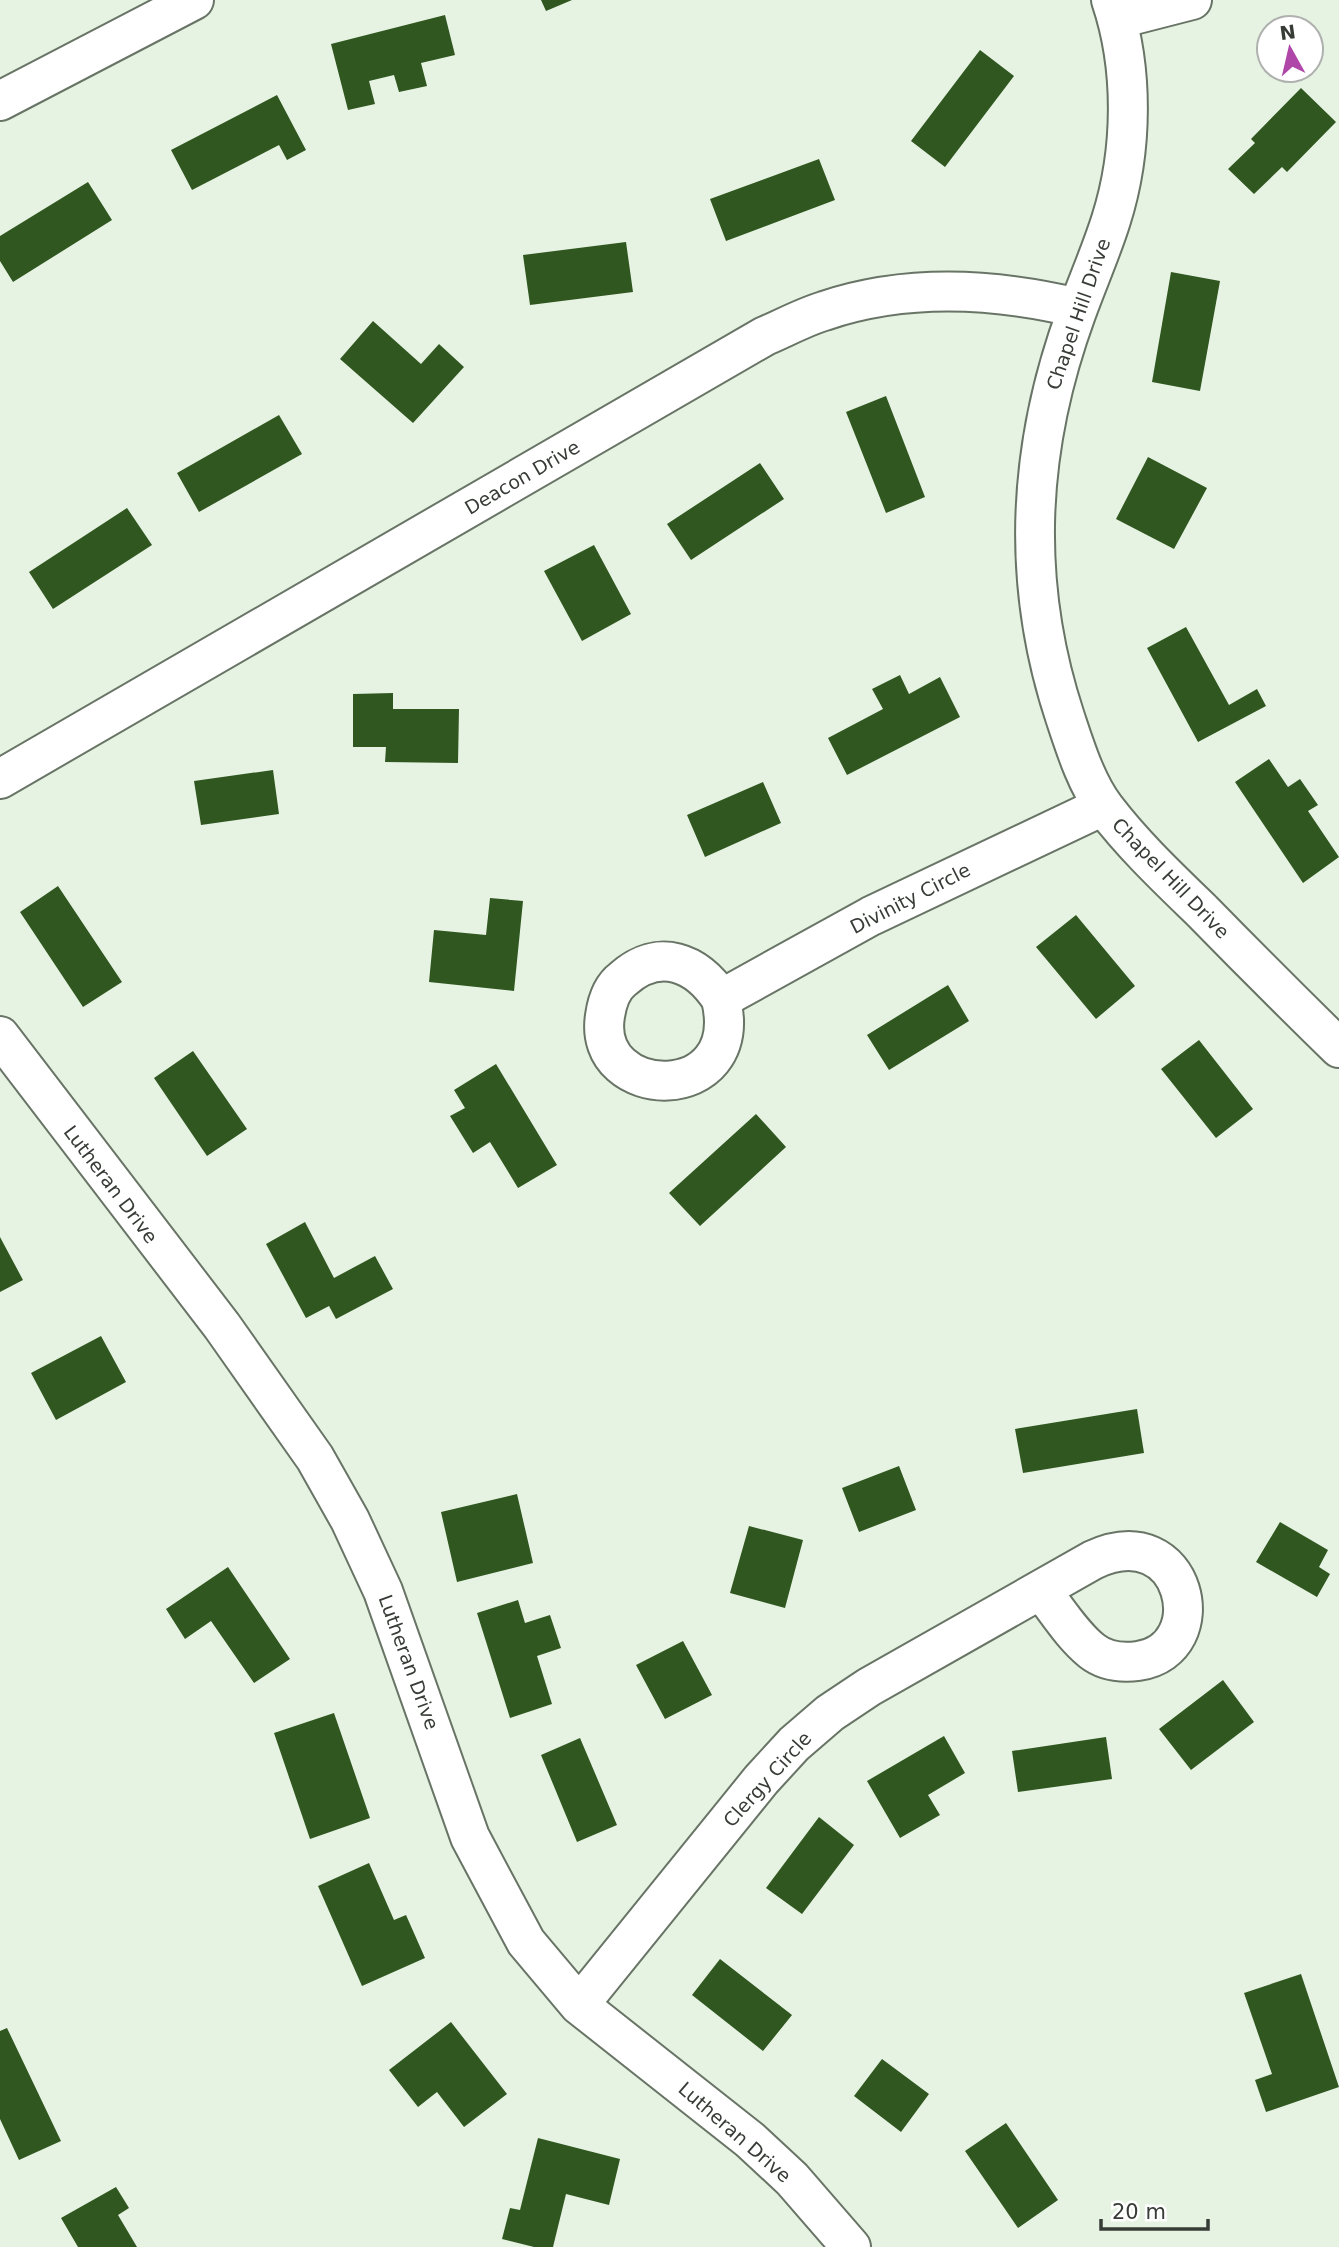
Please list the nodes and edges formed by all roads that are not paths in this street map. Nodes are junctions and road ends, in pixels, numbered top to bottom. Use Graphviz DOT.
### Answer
graph roads {
  1 [pos="194,0"];
  2 [pos="1192,0"];
  3 [pos="1114,9"];
  4 [pos="0,101"];
  5 [pos="1078,308"];
  6 [pos="0,779"];
  7 [pos="1103,806"];
  8 [pos="721,999"];
  9 [pos="0,1036"];
  10 [pos="1339,1048"];
  11 [pos="1041,1590"];
  12 [pos="579,2005"];
  13 [pos="850,2247"];
  1 -- 4 [label="street"];
  2 -- 3 [label="street"];
  3 -- 5 [label="street, Chapel Hill Drive"];
  5 -- 6 [label="street, Deacon Drive"];
  5 -- 7 [label="street, Chapel Hill Drive"];
  7 -- 8 [label="street, Divinity Circle"];
  7 -- 10 [label="street, Chapel Hill Drive"];
  9 -- 12 [label="street, Lutheran Drive"];
  11 -- 12 [label="street, Clergy Circle"];
  12 -- 13 [label="street, Lutheran Drive"];
}
